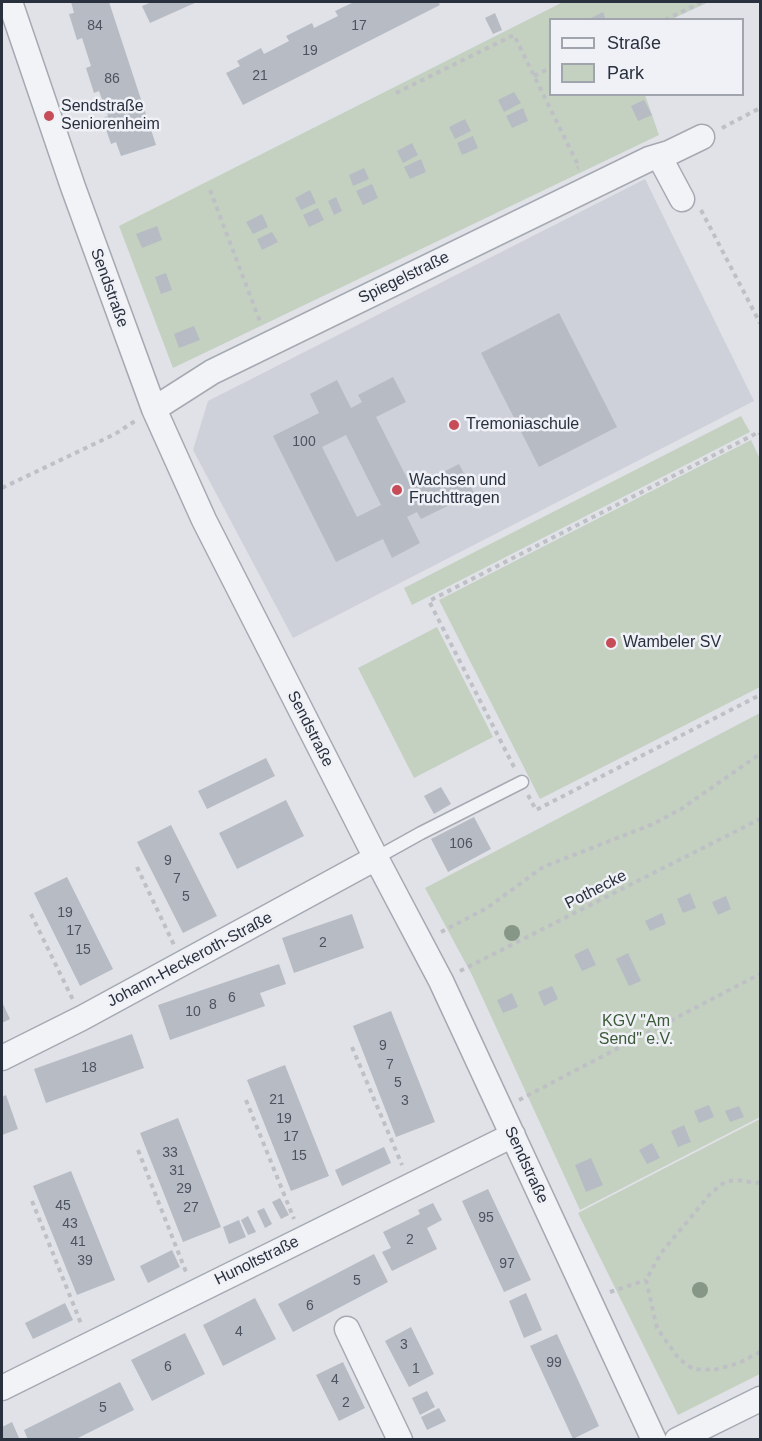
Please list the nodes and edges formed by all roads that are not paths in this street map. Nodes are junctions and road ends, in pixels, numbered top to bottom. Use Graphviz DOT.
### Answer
graph roads {
  1 [pos="10,2"];
  2 [pos="702,137"];
  3 [pos="659,156"];
  4 [pos="682,199"];
  5 [pos="153,409"];
  6 [pos="522,782"];
  7 [pos="376,858"];
  8 [pos="2,1058"];
  9 [pos="513,1135"];
  10 [pos="347,1329"];
  11 [pos="2,1388"];
  12 [pos="760,1399"];
  13 [pos="400,1440"];
  14 [pos="654,1440"];
  15 [pos="677,1440"];
  1 -- 5 [label="street, Sendstraße"];
  2 -- 3 [label="street, Spiegelstraße"];
  3 -- 4 [label="street"];
  3 -- 5 [label="street, Spiegelstraße"];
  5 -- 7 [label="street, Sendstraße"];
  6 -- 7 [label="lane"];
  7 -- 8 [label="street, Johann-Heckeroth-Straße"];
  7 -- 9 [label="street, Sendstraße"];
  9 -- 11 [label="street, Hunoltstraße"];
  9 -- 14 [label="street, Sendstraße"];
  10 -- 13 [label="street"];
  12 -- 15 [label="street"];
}
